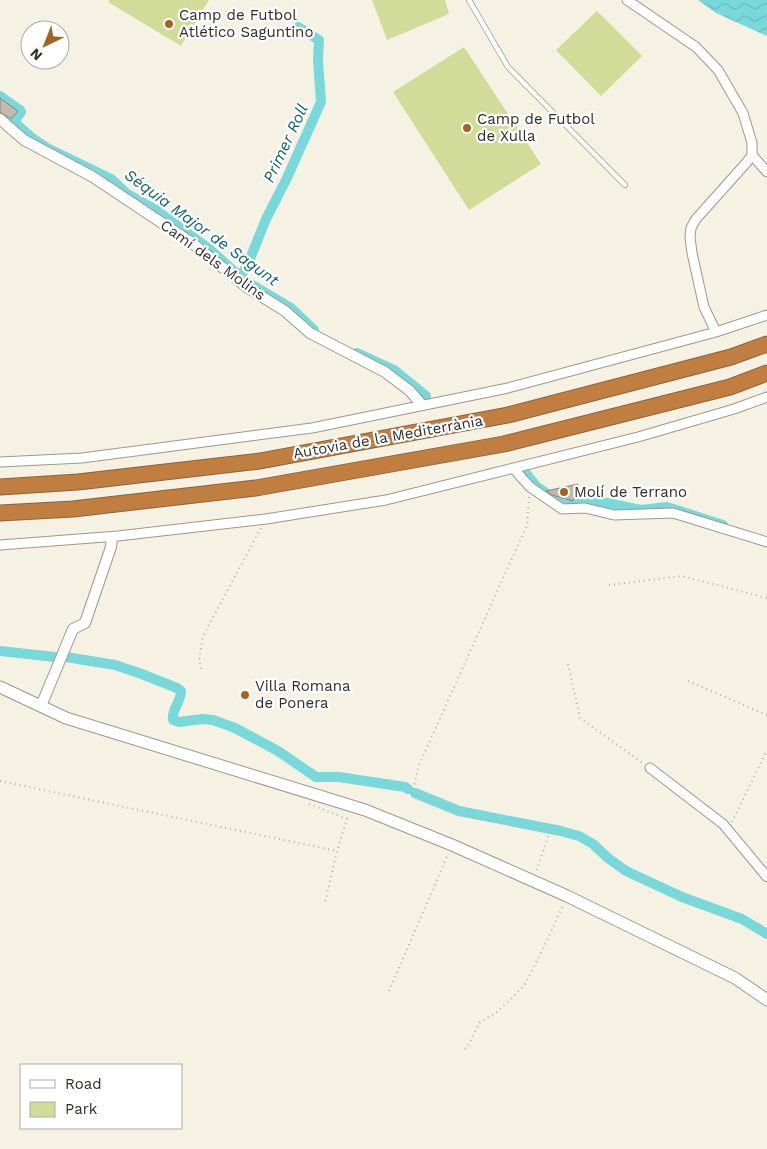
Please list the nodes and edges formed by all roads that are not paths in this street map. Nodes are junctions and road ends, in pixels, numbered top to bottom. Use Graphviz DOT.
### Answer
graph roads {
  1 [pos="469,0"];
  2 [pos="627,0"];
  3 [pos="0,119"];
  4 [pos="752,154"];
  5 [pos="767,172"];
  6 [pos="625,185"];
  7 [pos="767,314"];
  8 [pos="716,332"];
  9 [pos="767,344"];
  10 [pos="767,373"];
  11 [pos="767,398"];
  12 [pos="422,405"];
  13 [pos="0,462"];
  14 [pos="513,468"];
  15 [pos="0,486"];
  16 [pos="0,514"];
  17 [pos="112,536"];
  18 [pos="767,542"];
  19 [pos="0,545"];
  20 [pos="0,687"];
  21 [pos="41,706"];
  22 [pos="650,768"];
  23 [pos="767,877"];
  24 [pos="767,1000"];
  1 -- 6 [label="lane"];
  2 -- 4 [label="street"];
  3 -- 12 [label="street, Camí dels Molins"];
  4 -- 5 [label="street"];
  4 -- 8 [label="street"];
  7 -- 8 [label="street"];
  8 -- 12 [label="street"];
  9 -- 15 [label="highway, Autovia de la Mediterrània"];
  10 -- 16 [label="highway, Autovia de la Mediterrània"];
  11 -- 14 [label="street"];
  12 -- 13 [label="street"];
  14 -- 17 [label="street"];
  14 -- 18 [label="street"];
  17 -- 19 [label="street"];
  17 -- 21 [label="street"];
  20 -- 21 [label="main road"];
  21 -- 24 [label="main road"];
  22 -- 23 [label="street"];
}
